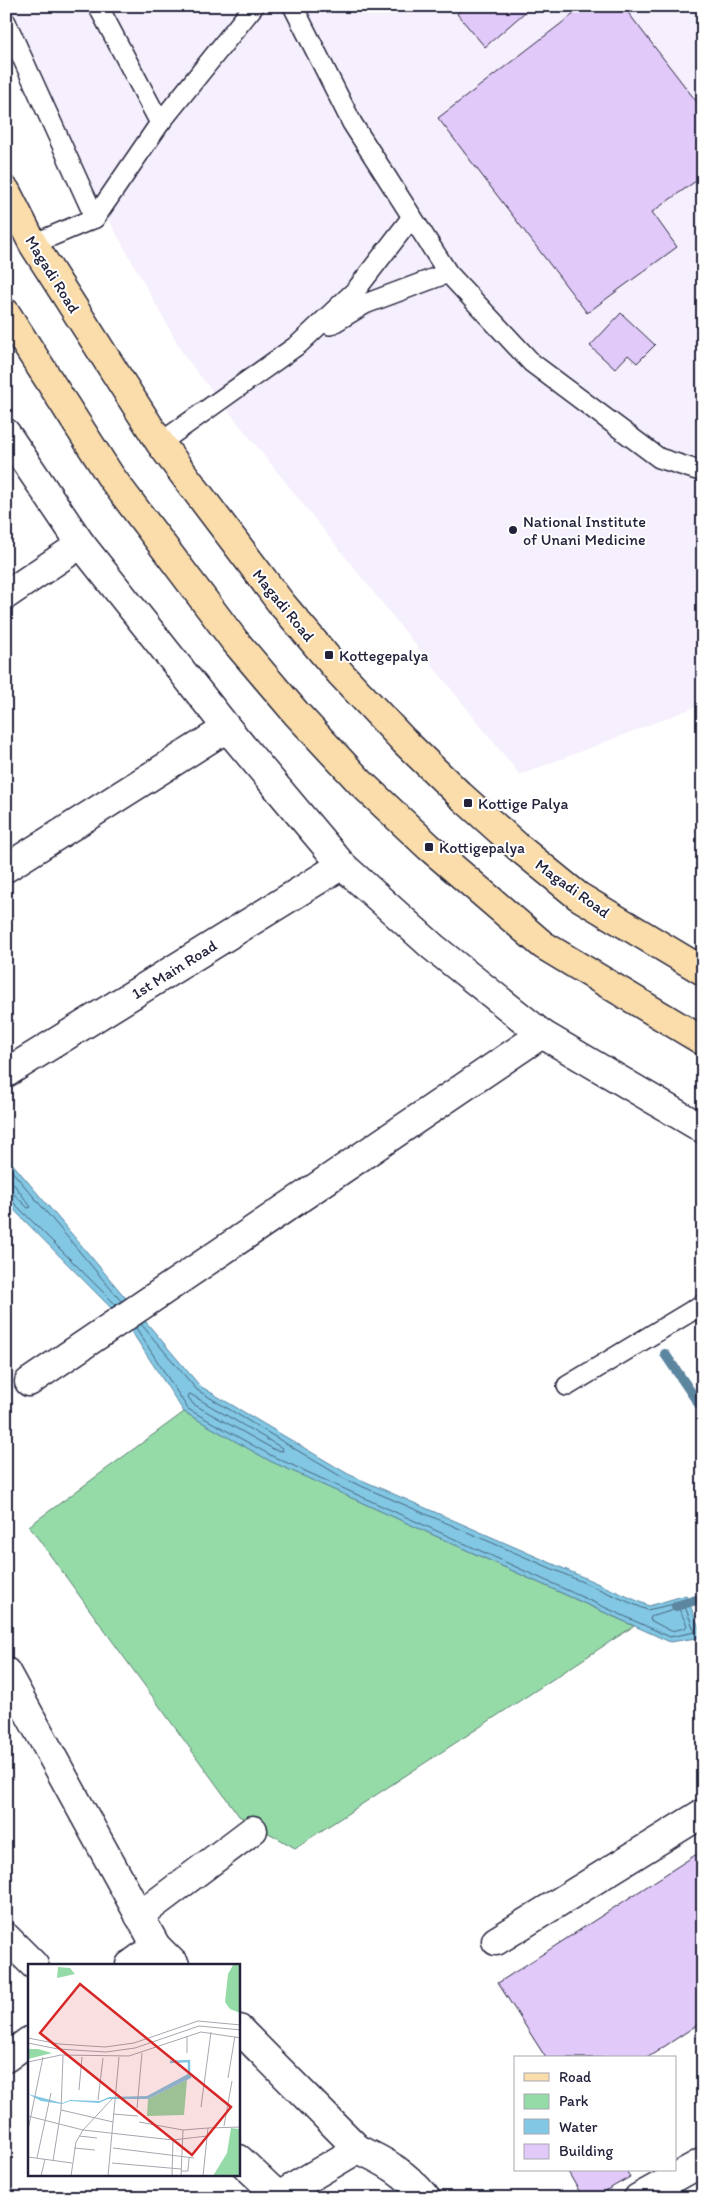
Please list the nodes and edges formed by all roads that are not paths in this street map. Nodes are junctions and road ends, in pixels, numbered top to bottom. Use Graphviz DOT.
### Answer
graph roads {
  1 [pos="98,6"];
  2 [pos="254,6"];
  3 [pos="293,6"];
  4 [pos="6,22"];
  5 [pos="160,124"];
  6 [pos="6,191"];
  7 [pos="412,216"];
  8 [pos="95,218"];
  9 [pos="33,244"];
  10 [pos="448,273"];
  11 [pos="6,313"];
  12 [pos="299,344"];
  13 [pos="6,433"];
  14 [pos="160,443"];
  15 [pos="703,472"];
  16 [pos="81,544"];
  17 [pos="6,595"];
  18 [pos="227,728"];
  19 [pos="342,865"];
  20 [pos="6,868"];
  21 [pos="703,971"];
  22 [pos="542,1034"];
  23 [pos="703,1041"];
  24 [pos="6,1073"];
  25 [pos="703,1129"];
  26 [pos="703,1304"];
  27 [pos="29,1382"];
  28 [pos="567,1386"];
  29 [pos="6,1672"];
  30 [pos="703,1813"];
  31 [pos="253,1830"];
  32 [pos="139,1916"];
  33 [pos="6,1937"];
  34 [pos="496,1941"];
  35 [pos="156,1946"];
  36 [pos="33,1964"];
  37 [pos="131,1964"];
  38 [pos="174,1964"];
  39 [pos="240,2030"];
  40 [pos="28,2042"];
  41 [pos="6,2058"];
  42 [pos="358,2149"];
  43 [pos="240,2160"];
  44 [pos="703,2162"];
  45 [pos="276,2197"];
  46 [pos="426,2198"];
  47 [pos="638,2198"];
  1 -- 5 [label="lane"];
  2 -- 5 [label="lane"];
  3 -- 7 [label="lane"];
  4 -- 8 [label="lane"];
  5 -- 8 [label="lane"];
  6 -- 9 [label="main road, Magadi Road"];
  7 -- 10 [label="lane"];
  7 -- 12 [label="lane"];
  8 -- 9 [label="lane"];
  9 -- 14 [label="main road, Magadi Road"];
  10 -- 12 [label="lane"];
  10 -- 15 [label="lane"];
  11 -- 23 [label="main road"];
  12 -- 14 [label="lane"];
  13 -- 16 [label="street"];
  14 -- 21 [label="main road, Magadi Road"];
  16 -- 17 [label="street"];
  16 -- 18 [label="street"];
  18 -- 19 [label="street"];
  18 -- 20 [label="street"];
  19 -- 22 [label="street"];
  19 -- 24 [label="street, 1st Main Road"];
  22 -- 25 [label="street"];
  22 -- 27 [label="street"];
  26 -- 28 [label="lane"];
  29 -- 32 [label="street"];
  30 -- 34 [label="street"];
  31 -- 32 [label="street"];
  32 -- 35 [label="street"];
  33 -- 36 [label="street"];
  35 -- 37 [label="street"];
  35 -- 38 [label="street"];
  39 -- 42 [label="street"];
  40 -- 41 [label="street"];
  42 -- 45 [label="street"];
  42 -- 46 [label="street"];
  43 -- 45 [label="street"];
  44 -- 47 [label="street"];
}
